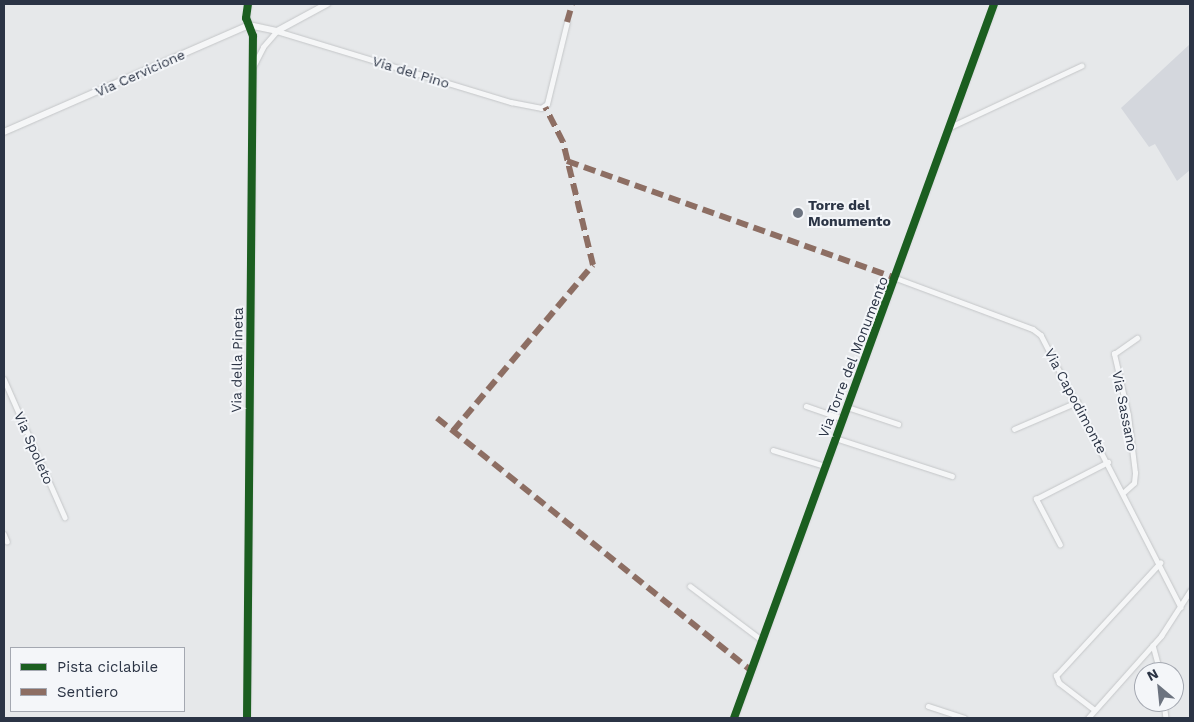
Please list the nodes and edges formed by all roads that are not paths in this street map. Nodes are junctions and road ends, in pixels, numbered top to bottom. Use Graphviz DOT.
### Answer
graph roads {
  1 [pos="248,4"];
  2 [pos="328,4"];
  3 [pos="994,4"];
  4 [pos="566,22"];
  5 [pos="249,25"];
  6 [pos="278,30"];
  7 [pos="1081,66"];
  8 [pos="251,73"];
  9 [pos="950,127"];
  10 [pos="4,132"];
  11 [pos="896,278"];
  12 [pos="1138,338"];
  13 [pos="4,379"];
  14 [pos="1077,402"];
  15 [pos="806,406"];
  16 [pos="847,407"];
  17 [pos="843,419"];
  18 [pos="898,424"];
  19 [pos="1014,429"];
  20 [pos="835,438"];
  21 [pos="773,450"];
  22 [pos="1108,462"];
  23 [pos="825,466"];
  24 [pos="952,476"];
  25 [pos="1124,492"];
  26 [pos="65,517"];
  27 [pos="4,534"];
  28 [pos="7,542"];
  29 [pos="1060,545"];
  30 [pos="1160,562"];
  31 [pos="690,586"];
  32 [pos="1190,591"];
  33 [pos="1181,607"];
  34 [pos="763,641"];
  35 [pos="1153,645"];
  36 [pos="1157,662"];
  37 [pos="928,706"];
  38 [pos="1094,710"];
  39 [pos="246,718"];
  40 [pos="734,718"];
  41 [pos="964,718"];
  42 [pos="1088,718"];
  1 -- 5 [label="street, Via della Pineta"];
  2 -- 6 [label="street"];
  3 -- 9 [label="street, Via Torre del Monumento"];
  4 -- 6 [label="street, Via del Pino"];
  5 -- 6 [label="street"];
  5 -- 8 [label="street, Via della Pineta"];
  5 -- 10 [label="street, Via Cervicione"];
  6 -- 8 [label="street"];
  7 -- 9 [label="street"];
  8 -- 39 [label="street, Via della Pineta"];
  9 -- 11 [label="street, Via Torre del Monumento"];
  11 -- 14 [label="street, Via Capodimonte"];
  11 -- 16 [label="street, Via Torre del Monumento"];
  12 -- 25 [label="street, Via Sassano"];
  13 -- 26 [label="street, Via Spoleto"];
  14 -- 19 [label="street"];
  14 -- 22 [label="street, Via Capodimonte"];
  15 -- 17 [label="street"];
  16 -- 17 [label="street, Via Torre del Monumento"];
  16 -- 18 [label="street"];
  17 -- 20 [label="street, Via Torre del Monumento"];
  20 -- 23 [label="street, Via Torre del Monumento"];
  20 -- 24 [label="street"];
  21 -- 23 [label="street"];
  22 -- 25 [label="street, Via Capodimonte"];
  22 -- 29 [label="street"];
  23 -- 34 [label="street, Via Torre del Monumento"];
  25 -- 30 [label="street, Via Capodimonte"];
  27 -- 28 [label="street"];
  30 -- 33 [label="street, Via Capodimonte"];
  30 -- 38 [label="street"];
  31 -- 34 [label="street"];
  32 -- 33 [label="street"];
  33 -- 35 [label="street"];
  34 -- 40 [label="street, Via Torre del Monumento"];
  35 -- 36 [label="street"];
  35 -- 38 [label="street"];
  37 -- 41 [label="street"];
  38 -- 42 [label="street"];
}
